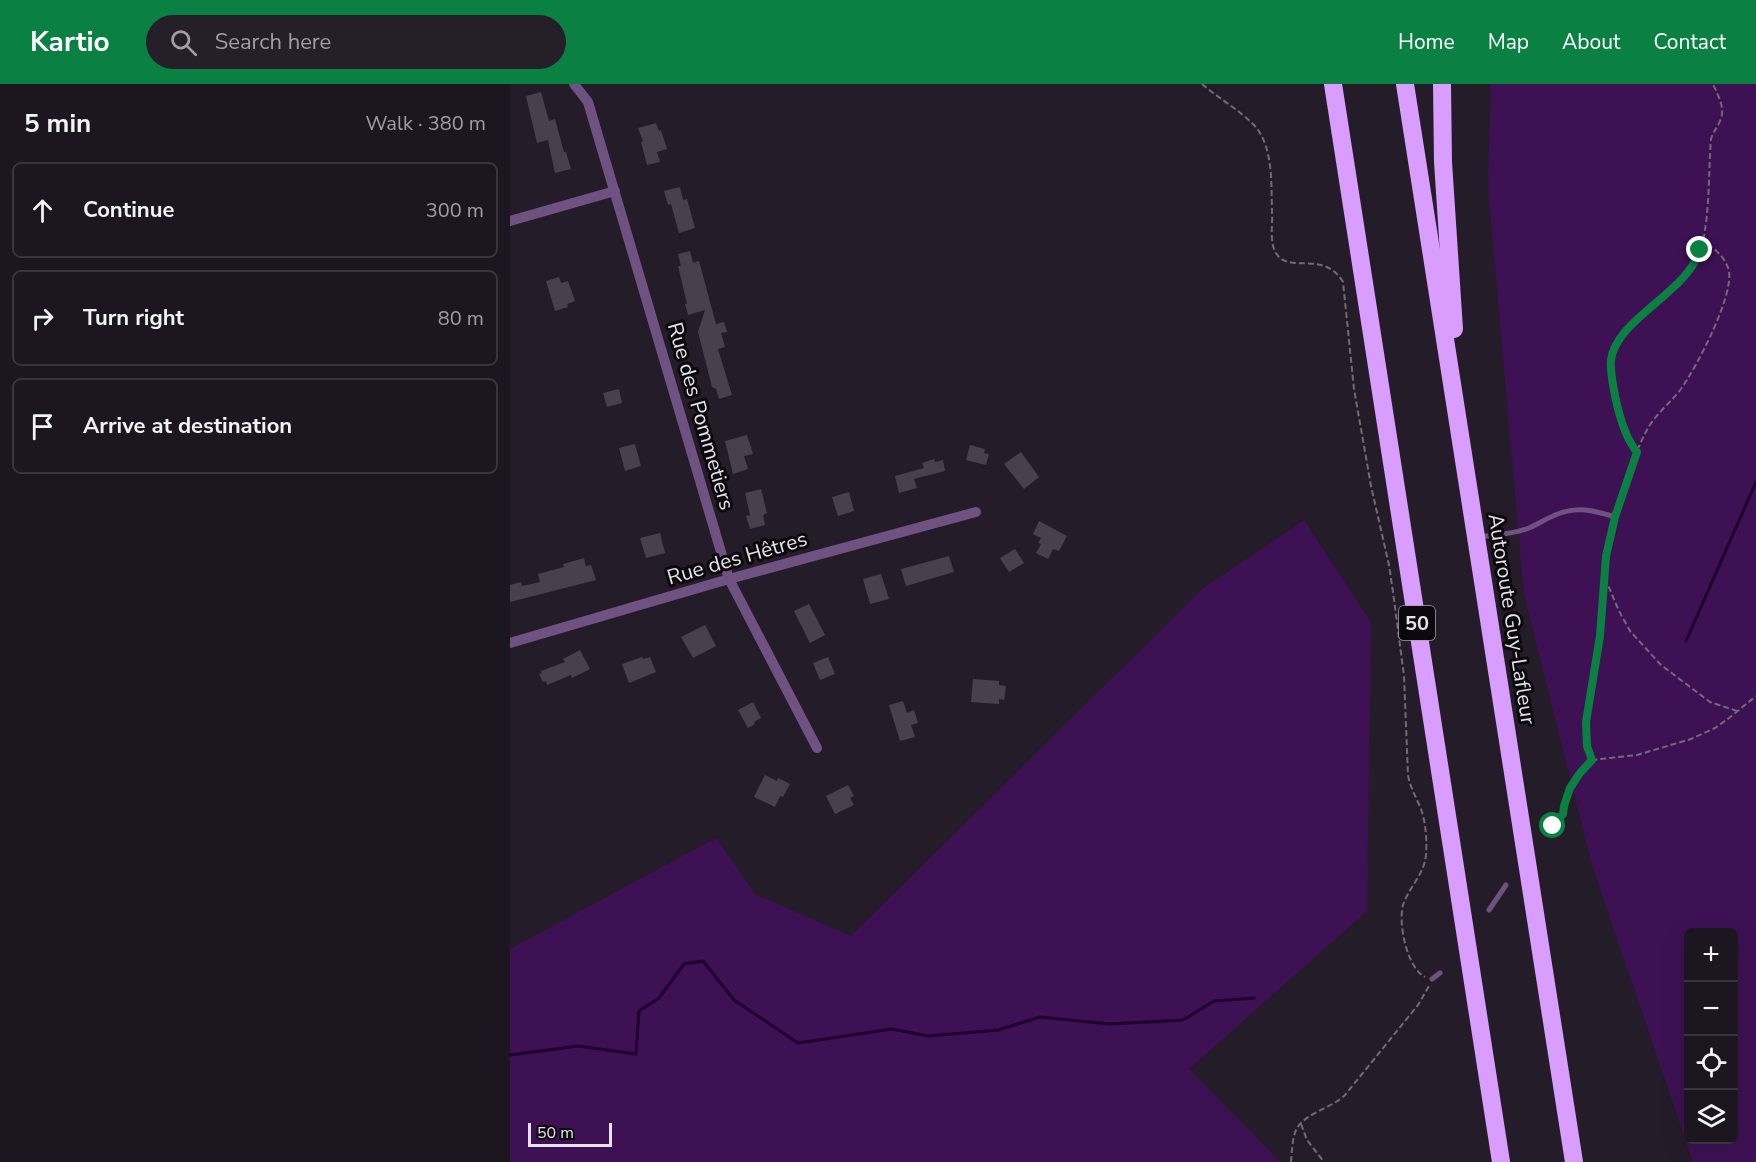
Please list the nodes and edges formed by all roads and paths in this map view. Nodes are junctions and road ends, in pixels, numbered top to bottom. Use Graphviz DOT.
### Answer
graph roads {
  1 [pos="574,84"];
  2 [pos="1202,84"];
  3 [pos="1333,84"];
  4 [pos="1405,84"];
  5 [pos="1442,84"];
  6 [pos="1713,84"];
  7 [pos="615,191"];
  8 [pos="510,221"];
  9 [pos="1702,241"];
  10 [pos="1462,450"];
  11 [pos="1637,452"];
  12 [pos="975,512"];
  13 [pos="1615,517"];
  14 [pos="1476,537"];
  15 [pos="1604,576"];
  16 [pos="729,579"];
  17 [pos="510,643"];
  18 [pos="1756,696"];
  19 [pos="1737,711"];
  20 [pos="817,748"];
  21 [pos="1592,760"];
  22 [pos="1563,814"];
  23 [pos="1553,826"];
  24 [pos="1506,885"];
  25 [pos="1489,910"];
  26 [pos="1440,973"];
  27 [pos="1432,979"];
  28 [pos="1301,1124"];
  29 [pos="1291,1162"];
  30 [pos="1324,1162"];
  31 [pos="1502,1162"];
  32 [pos="1574,1162"];
  1 -- 7 [label="street, Rue des Pommetiers"];
  2 -- 27 [label="path"];
  3 -- 31 [label="highway, 50"];
  4 -- 10 [label="highway, Autoroute Guy-Lafleur"];
  5 -- 10 [label="highway"];
  6 -- 9 [label="path"];
  7 -- 8 [label="street"];
  7 -- 16 [label="street, Rue des Pommetiers"];
  9 -- 11 [label="path"];
  9 -- 11 [label="path"];
  10 -- 14 [label="highway, Autoroute Guy-Lafleur"];
  11 -- 13 [label="path"];
  12 -- 16 [label="street, Rue des Hêtres"];
  13 -- 14 [label="lane"];
  13 -- 15 [label="path"];
  14 -- 32 [label="highway, Autoroute Guy-Lafleur"];
  15 -- 19 [label="path"];
  15 -- 21 [label="path"];
  16 -- 17 [label="street, Rue des Hêtres"];
  16 -- 20 [label="street, Rue des Pommetiers"];
  18 -- 19 [label="path"];
  19 -- 21 [label="path"];
  21 -- 22 [label="path"];
  22 -- 23 [label="lane"];
  24 -- 25 [label="lane"];
  26 -- 27 [label="lane"];
  27 -- 28 [label="path"];
  28 -- 29 [label="path"];
  28 -- 30 [label="path"];
}
